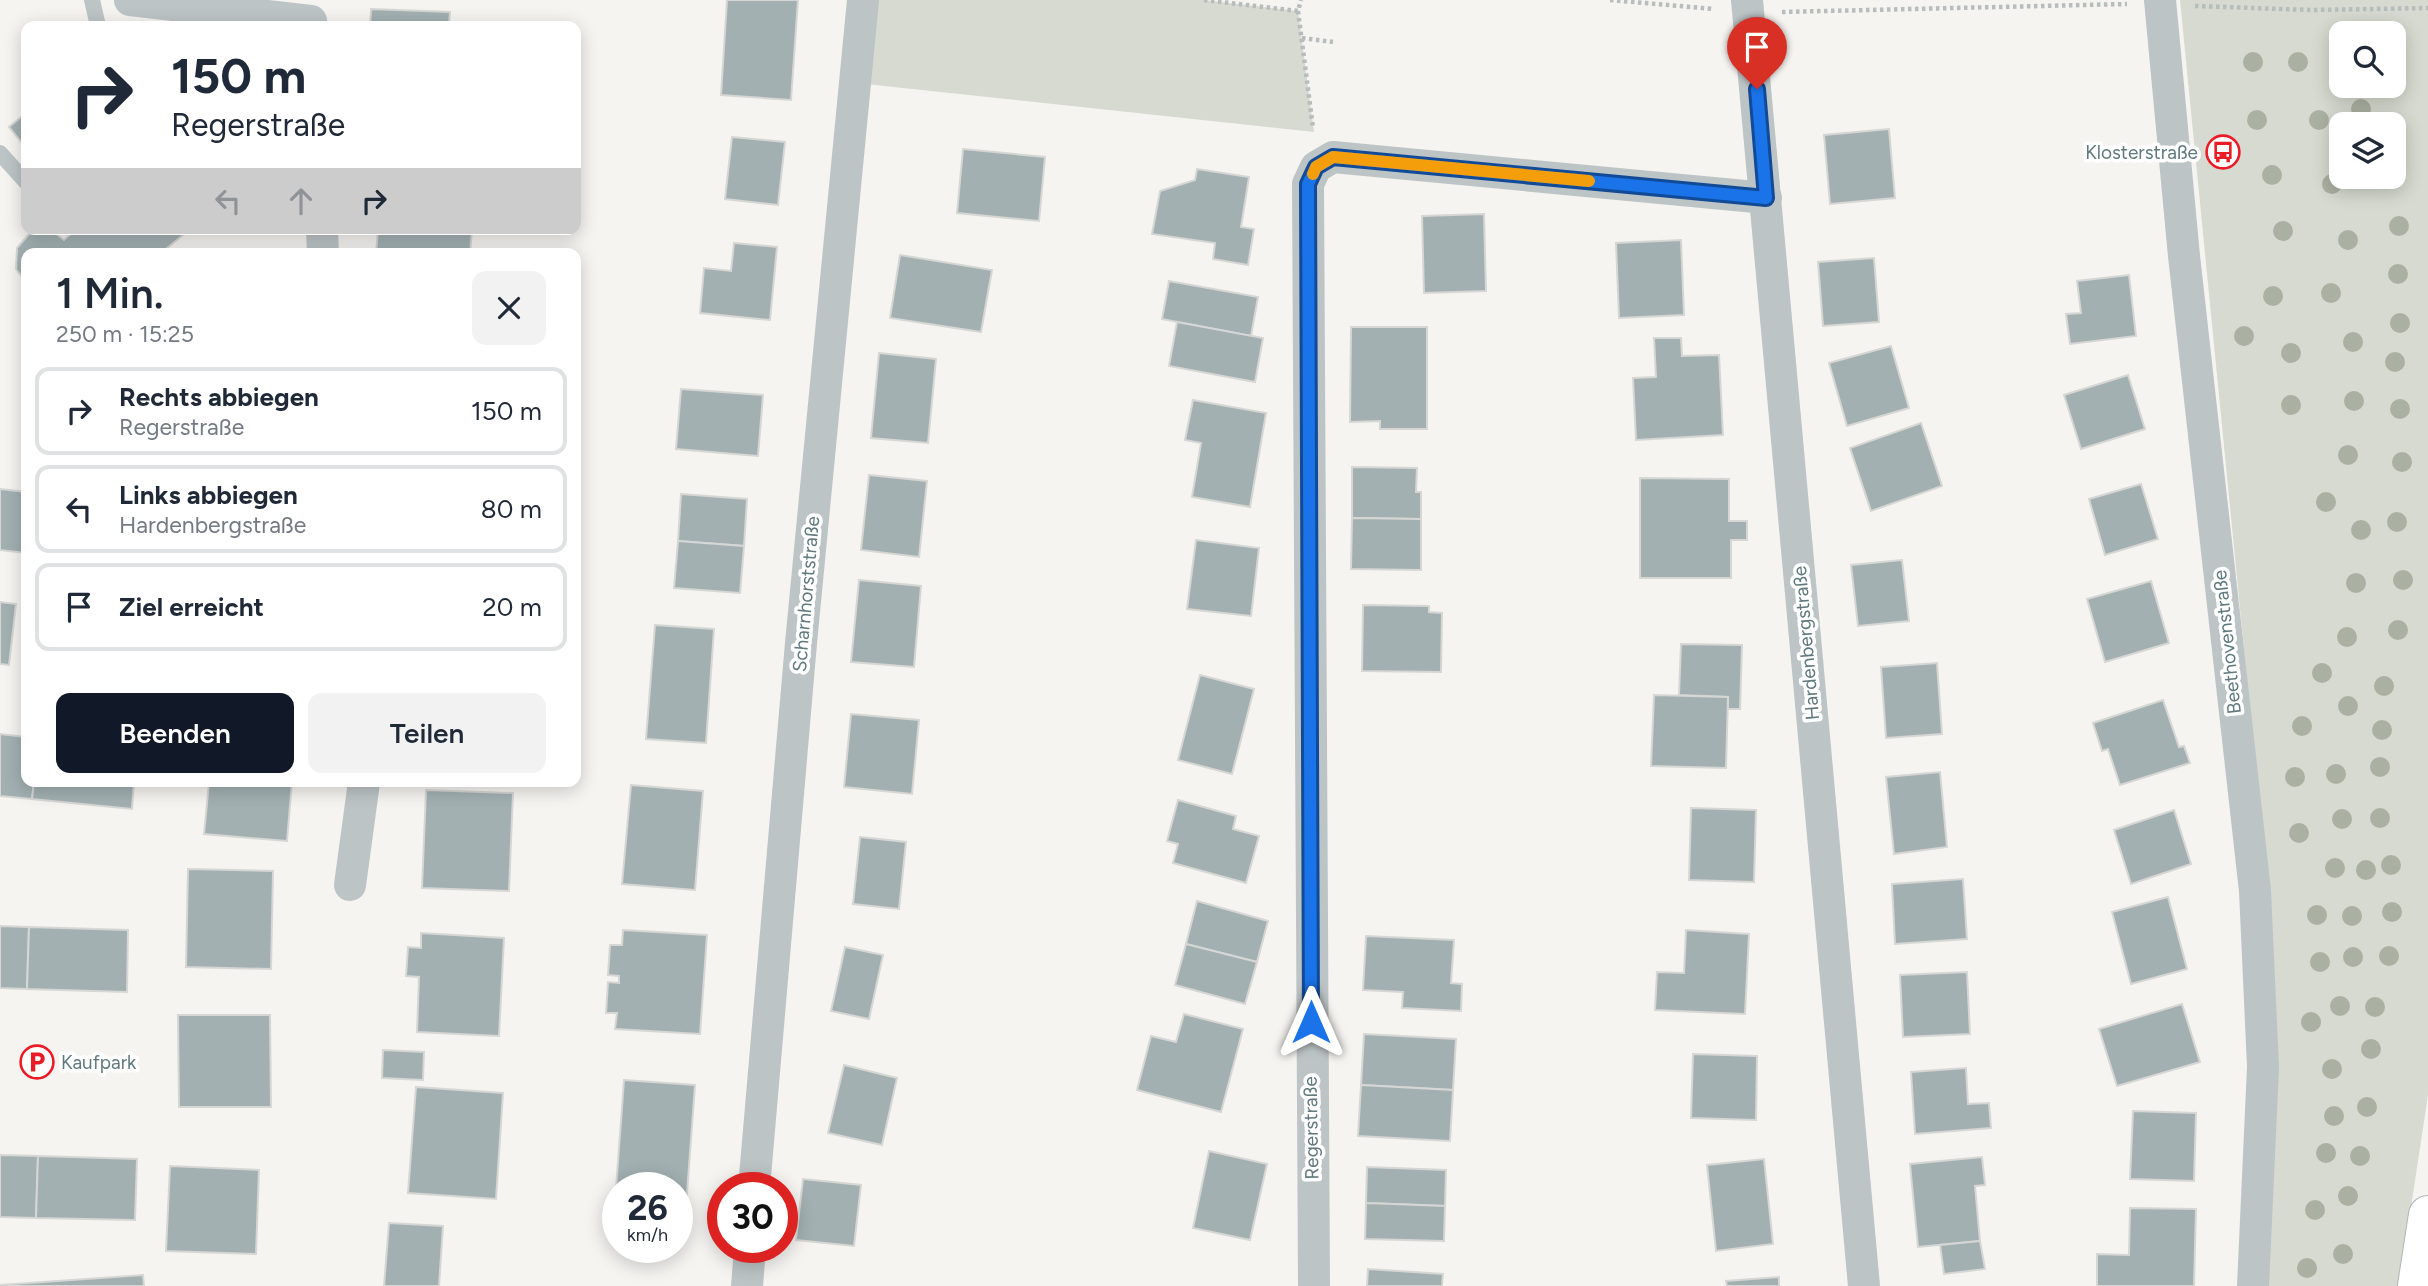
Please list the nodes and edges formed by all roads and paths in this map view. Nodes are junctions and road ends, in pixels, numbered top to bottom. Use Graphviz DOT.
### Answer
graph roads {
  1 [pos="92,0"];
  2 [pos="130,0"];
  3 [pos="863,0"];
  4 [pos="1204,0"];
  5 [pos="1301,0"];
  6 [pos="1610,0"];
  7 [pos="2160,2"];
  8 [pos="2200,3"];
  9 [pos="1748,6"];
  10 [pos="2428,8"];
  11 [pos="1298,11"];
  12 [pos="311,16"];
  13 [pos="97,21"];
  14 [pos="1302,38"];
  15 [pos="1333,43"];
  16 [pos="0,153"];
  17 [pos="1316,167"];
  18 [pos="21,176"];
  19 [pos="1766,198"];
  20 [pos="363,787"];
  21 [pos="350,885"];
  22 [pos="755,1172"];
  23 [pos="2428,1215"];
  24 [pos="749,1263"];
  25 [pos="747,1286"];
  26 [pos="1314,1286"];
  27 [pos="1864,1286"];
  28 [pos="2253,1286"];
  29 [pos="2417,1286"];
  1 -- 13 [label="lane"];
  2 -- 12 [label="street"];
  3 -- 22 [label="street, Scharnhorststraße"];
  4 -- 11 [label="path"];
  5 -- 11 [label="path"];
  6 -- 9 [label="path"];
  7 -- 8 [label="path"];
  7 -- 9 [label="path"];
  7 -- 28 [label="street, Beethovenstraße"];
  8 -- 10 [label="path"];
  9 -- 19 [label="street, Hardenbergstraße"];
  11 -- 14 [label="path"];
  14 -- 15 [label="path"];
  14 -- 17 [label="path"];
  16 -- 18 [label="lane"];
  17 -- 19 [label="street"];
  17 -- 26 [label="street, Regerstraße"];
  19 -- 27 [label="street, Hardenbergstraße"];
  20 -- 21 [label="street"];
  23 -- 29 [label="highway"];
  24 -- 25 [label="street"];
}
